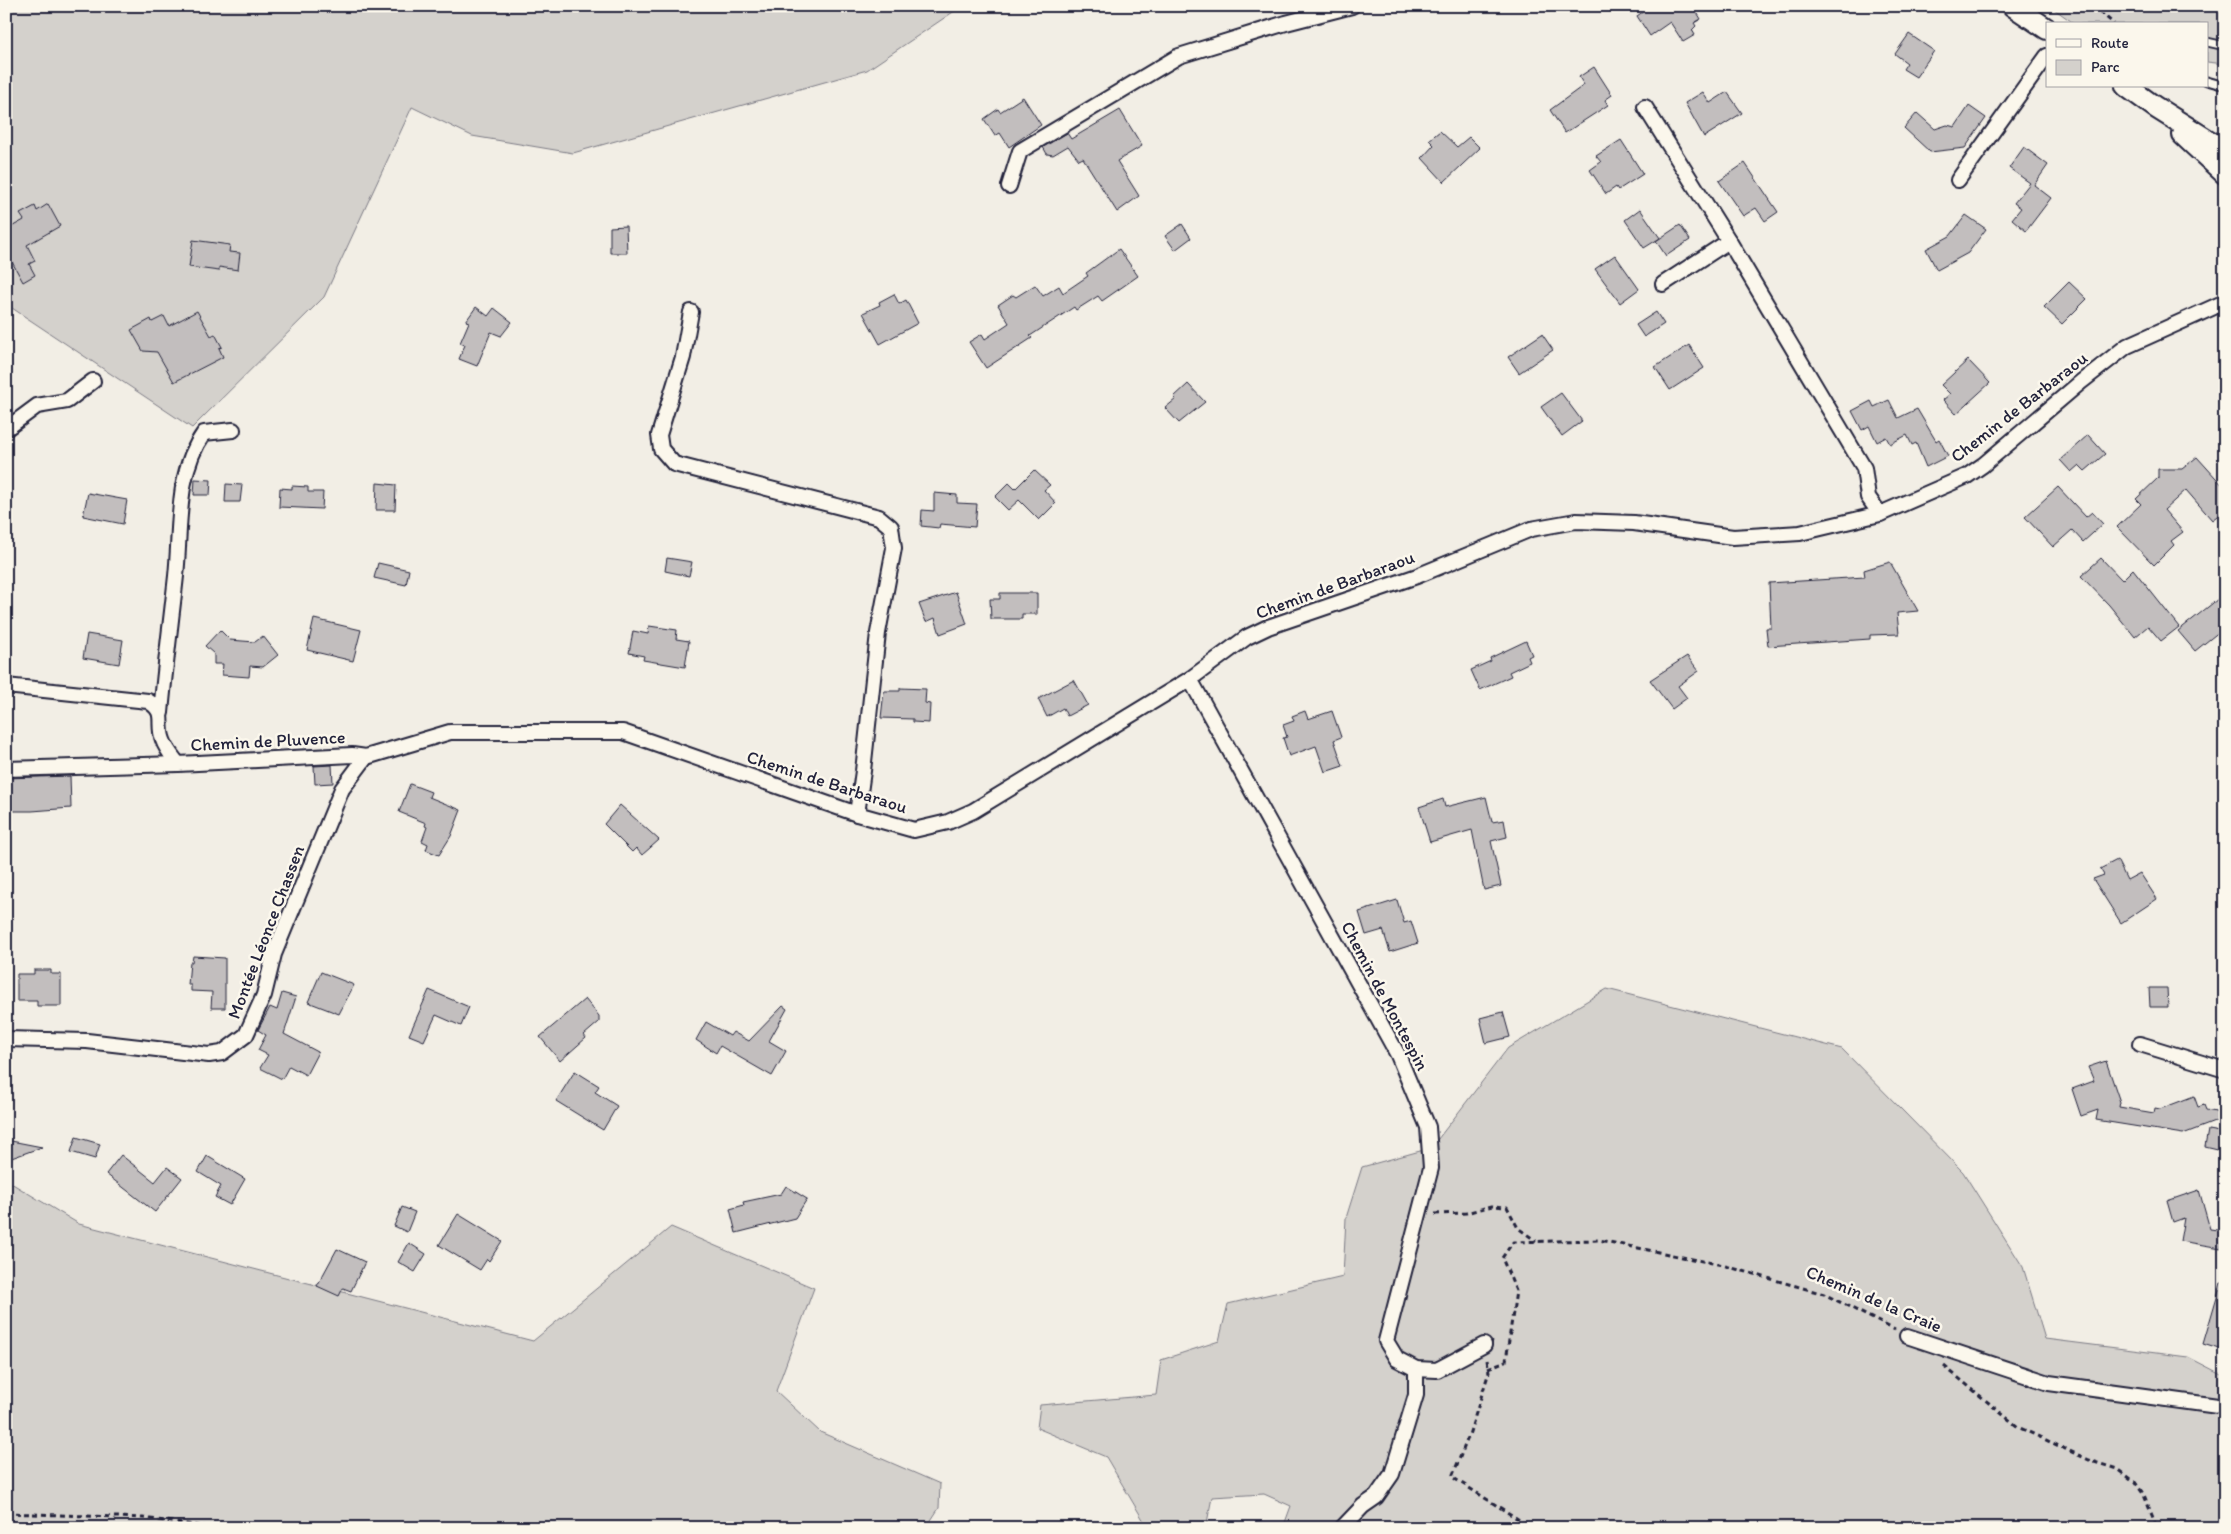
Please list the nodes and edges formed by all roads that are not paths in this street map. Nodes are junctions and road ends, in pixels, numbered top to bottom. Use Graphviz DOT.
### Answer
graph roads {
  1 [pos="1352,6"];
  2 [pos="2013,6"];
  3 [pos="2046,28"];
  4 [pos="2208,42"];
  5 [pos="2225,46"];
  6 [pos="2046,57"];
  7 [pos="2208,80"];
  8 [pos="2225,86"];
  9 [pos="2129,88"];
  10 [pos="1646,107"];
  11 [pos="2155,107"];
  12 [pos="2225,151"];
  13 [pos="2225,174"];
  14 [pos="1958,180"];
  15 [pos="1008,186"];
  16 [pos="1730,241"];
  17 [pos="1663,284"];
  18 [pos="2225,302"];
  19 [pos="691,312"];
  20 [pos="93,381"];
  21 [pos="6,429"];
  22 [pos="233,430"];
  23 [pos="1880,514"];
  24 [pos="1190,679"];
  25 [pos="6,686"];
  26 [pos="161,713"];
  27 [pos="366,757"];
  28 [pos="178,764"];
  29 [pos="6,769"];
  30 [pos="857,814"];
  31 [pos="6,1038"];
  32 [pos="2140,1044"];
  33 [pos="2225,1070"];
  34 [pos="1907,1336"];
  35 [pos="1484,1344"];
  36 [pos="1416,1369"];
  37 [pos="2225,1407"];
  38 [pos="1342,1528"];
  1 -- 15 [label="street"];
  2 -- 3 [label="main road"];
  4 -- 5 [label="lane"];
  6 -- 14 [label="street"];
  7 -- 8 [label="lane"];
  9 -- 11 [label="main road"];
  10 -- 16 [label="street"];
  11 -- 12 [label="main road"];
  11 -- 13 [label="main road"];
  16 -- 17 [label="street"];
  16 -- 23 [label="street"];
  18 -- 23 [label="street, Chemin de Barbaraou"];
  19 -- 30 [label="street"];
  20 -- 21 [label="street"];
  22 -- 26 [label="street, Chemin de Pluvence"];
  23 -- 24 [label="street, Chemin de Barbaraou"];
  24 -- 30 [label="street, Chemin de Barbaraou"];
  24 -- 36 [label="street, Chemin de Montespin"];
  25 -- 26 [label="street"];
  26 -- 28 [label="street, Chemin de Pluvence"];
  27 -- 28 [label="street, Chemin de Pluvence"];
  27 -- 30 [label="street, Chemin de Barbaraou"];
  27 -- 31 [label="street, Montée Léonce Chassen"];
  28 -- 29 [label="street"];
  32 -- 33 [label="street"];
  34 -- 37 [label="street, Chemin de la Craie"];
  35 -- 36 [label="street"];
  36 -- 38 [label="street"];
}
